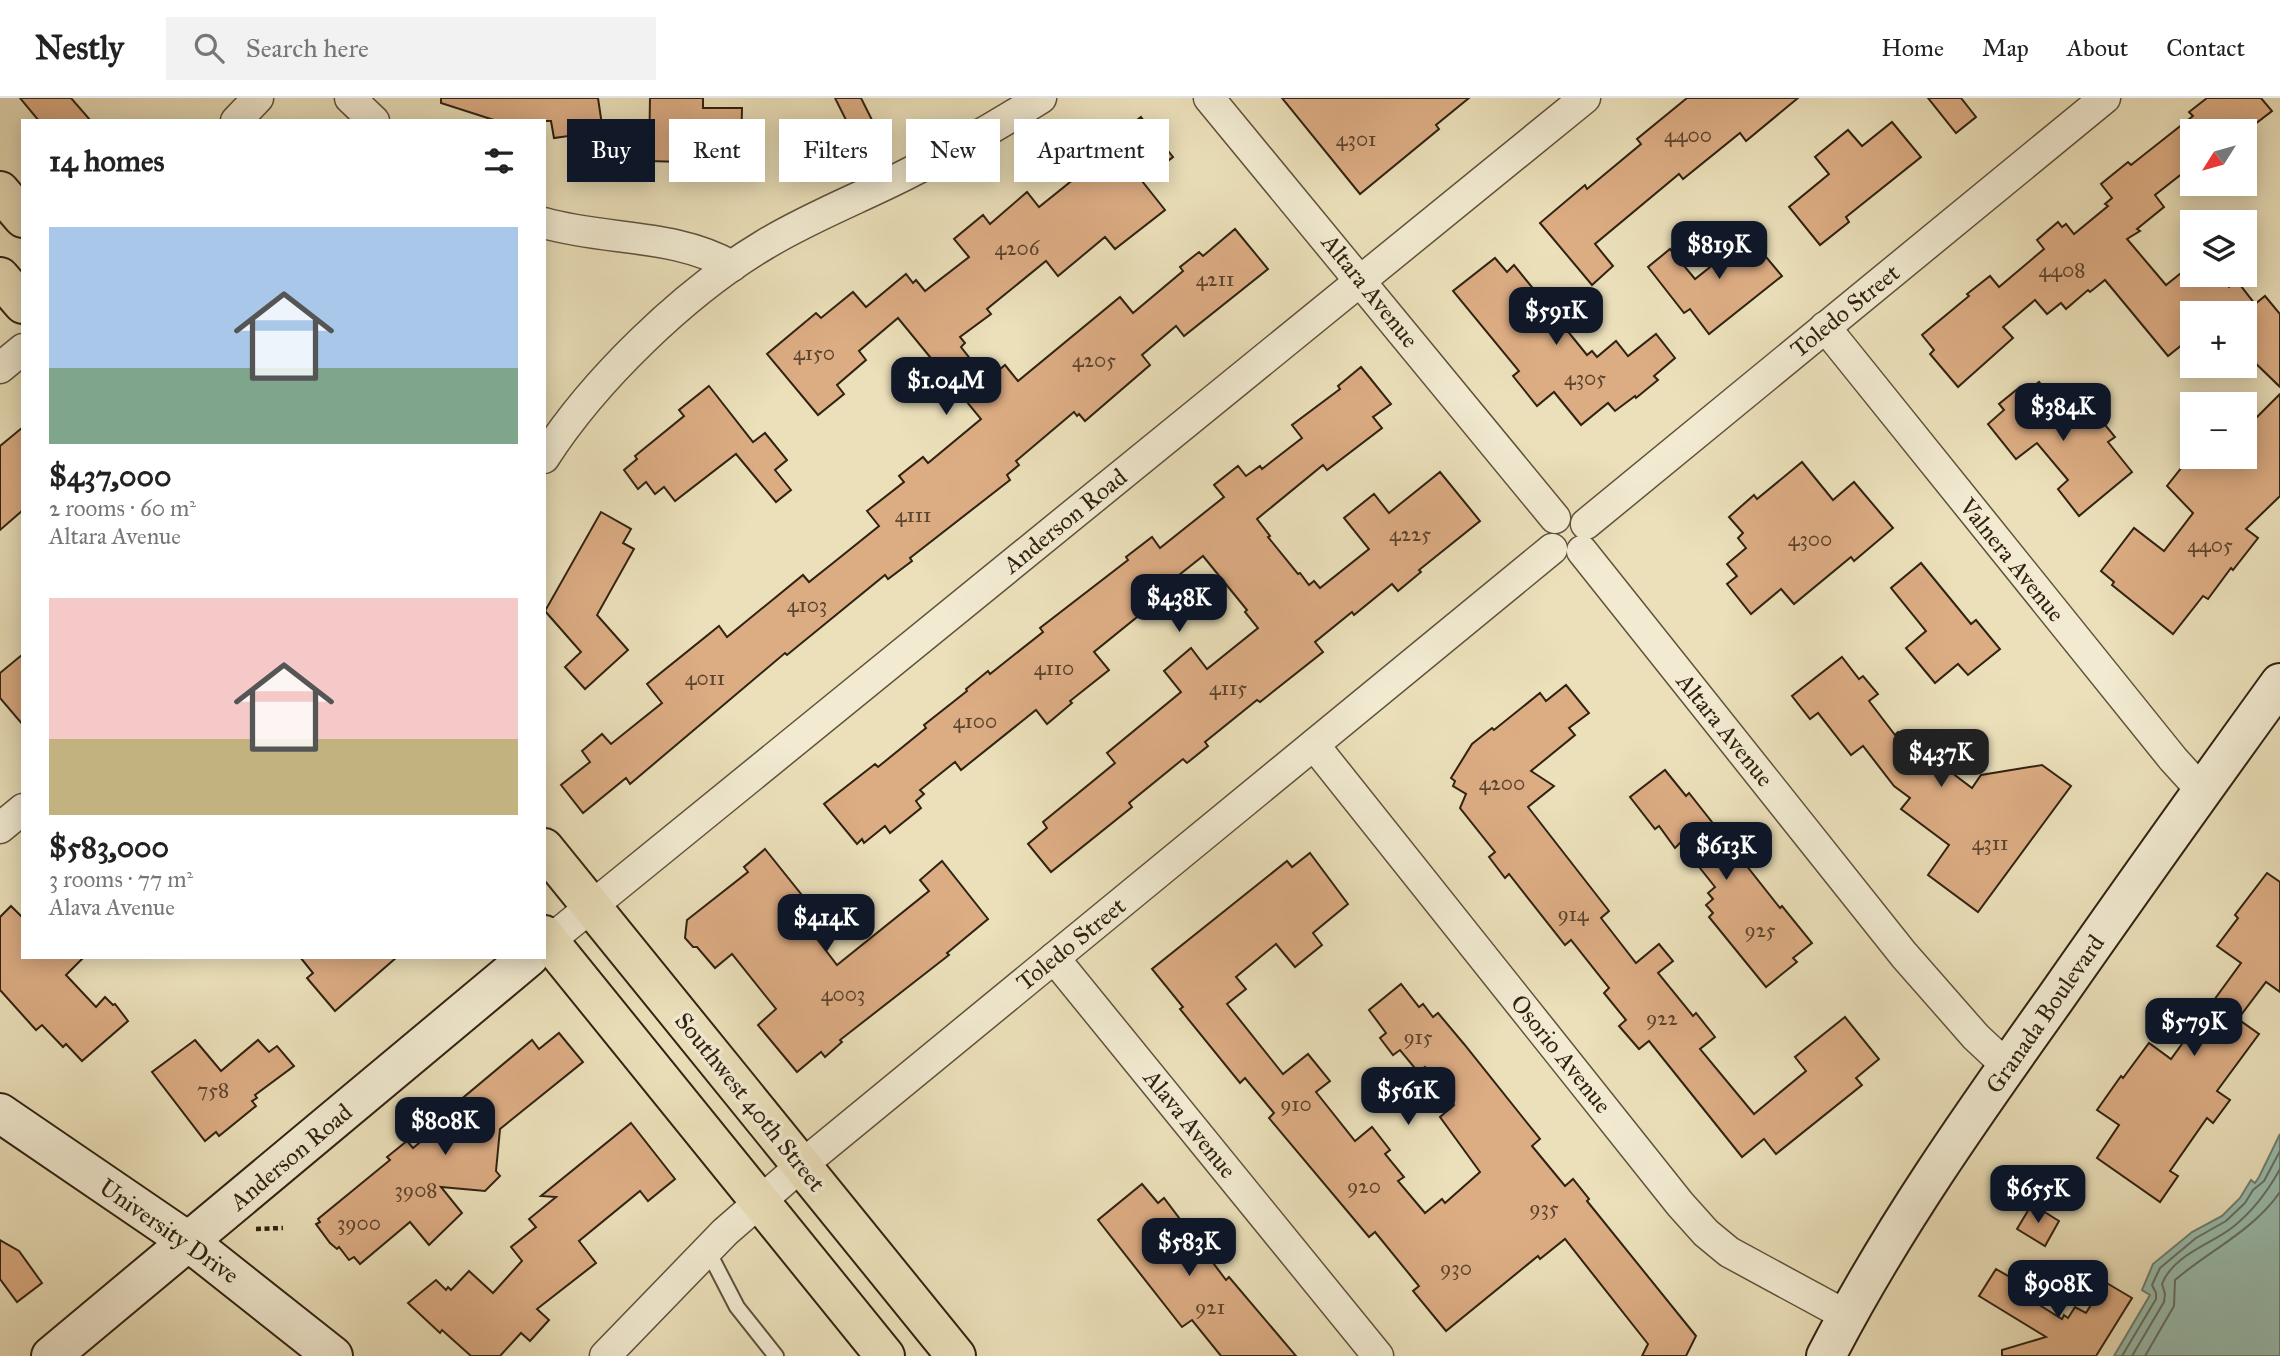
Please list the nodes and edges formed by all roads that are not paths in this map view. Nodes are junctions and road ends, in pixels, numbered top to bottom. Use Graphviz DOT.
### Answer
graph roads {
  1 [pos="258,98"];
  2 [pos="350,98"];
  3 [pos="1041,98"];
  4 [pos="1209,98"];
  5 [pos="1586,98"];
  6 [pos="2105,98"];
  7 [pos="238,119"];
  8 [pos="372,119"];
  9 [pos="0,191"];
  10 [pos="21,216"];
  11 [pos="546,223"];
  12 [pos="732,265"];
  13 [pos="0,277"];
  14 [pos="1362,281"];
  15 [pos="21,302"];
  16 [pos="1825,327"];
  17 [pos="21,351"];
  18 [pos="0,368"];
  19 [pos="546,455"];
  20 [pos="1555,518"];
  21 [pos="1584,538"];
  22 [pos="1552,549"];
  23 [pos="2280,683"];
  24 [pos="1314,745"];
  25 [pos="2202,791"];
  26 [pos="21,811"];
  27 [pos="0,828"];
  28 [pos="546,850"];
  29 [pos="592,906"];
  30 [pos="546,942"];
  31 [pos="546,950"];
  32 [pos="1054,958"];
  33 [pos="525,959"];
  34 [pos="2007,1066"];
  35 [pos="0,1113"];
  36 [pos="802,1165"];
  37 [pos="760,1201"];
  38 [pos="189,1242"];
  39 [pos="708,1251"];
  40 [pos="1847,1317"];
  41 [pos="51,1356"];
  42 [pos="333,1356"];
  43 [pos="605,1356"];
  44 [pos="776,1356"];
  45 [pos="885,1356"];
  46 [pos="956,1356"];
  47 [pos="1378,1356"];
  48 [pos="1826,1356"];
  1 -- 7 [label="street"];
  2 -- 8 [label="street"];
  3 -- 12 [label="street"];
  4 -- 14 [label="street, Altara Avenue"];
  5 -- 14 [label="street, Anderson Road"];
  6 -- 16 [label="street, Toledo Street"];
  9 -- 10 [label="main road"];
  11 -- 12 [label="street"];
  12 -- 19 [label="street"];
  13 -- 15 [label="main road"];
  14 -- 20 [label="street, Altara Avenue"];
  14 -- 29 [label="street, Anderson Road"];
  16 -- 21 [label="street, Toledo Street"];
  16 -- 25 [label="street, Valnera Avenue"];
  17 -- 18 [label="street"];
  20 -- 21 [label="street"];
  20 -- 22 [label="street"];
  21 -- 22 [label="street"];
  21 -- 34 [label="street, Altara Avenue"];
  22 -- 24 [label="street, Toledo Street"];
  23 -- 25 [label="street, Granada Boulevard"];
  24 -- 32 [label="street, Toledo Street"];
  24 -- 40 [label="street, Osorio Avenue"];
  25 -- 34 [label="street, Granada Boulevard"];
  26 -- 27 [label="street"];
  28 -- 29 [label="main road, Southwest 40th Street"];
  29 -- 30 [label="street, Anderson Road"];
  29 -- 36 [label="main road, Southwest 40th Street"];
  31 -- 37 [label="main road"];
  32 -- 36 [label="street, Toledo Street"];
  32 -- 47 [label="street, Alava Avenue"];
  33 -- 38 [label="street, Anderson Road"];
  34 -- 40 [label="street, Granada Boulevard"];
  35 -- 38 [label="street, University Drive"];
  36 -- 37 [label="street, Toledo Street"];
  36 -- 46 [label="main road, Southwest 40th Street"];
  37 -- 39 [label="street, Toledo Street"];
  37 -- 45 [label="main road"];
  38 -- 41 [label="street, Anderson Road"];
  38 -- 42 [label="street, University Drive"];
  39 -- 43 [label="street, Toledo Street"];
  39 -- 44 [label="lane"];
  40 -- 48 [label="street, Granada Boulevard"];
}
